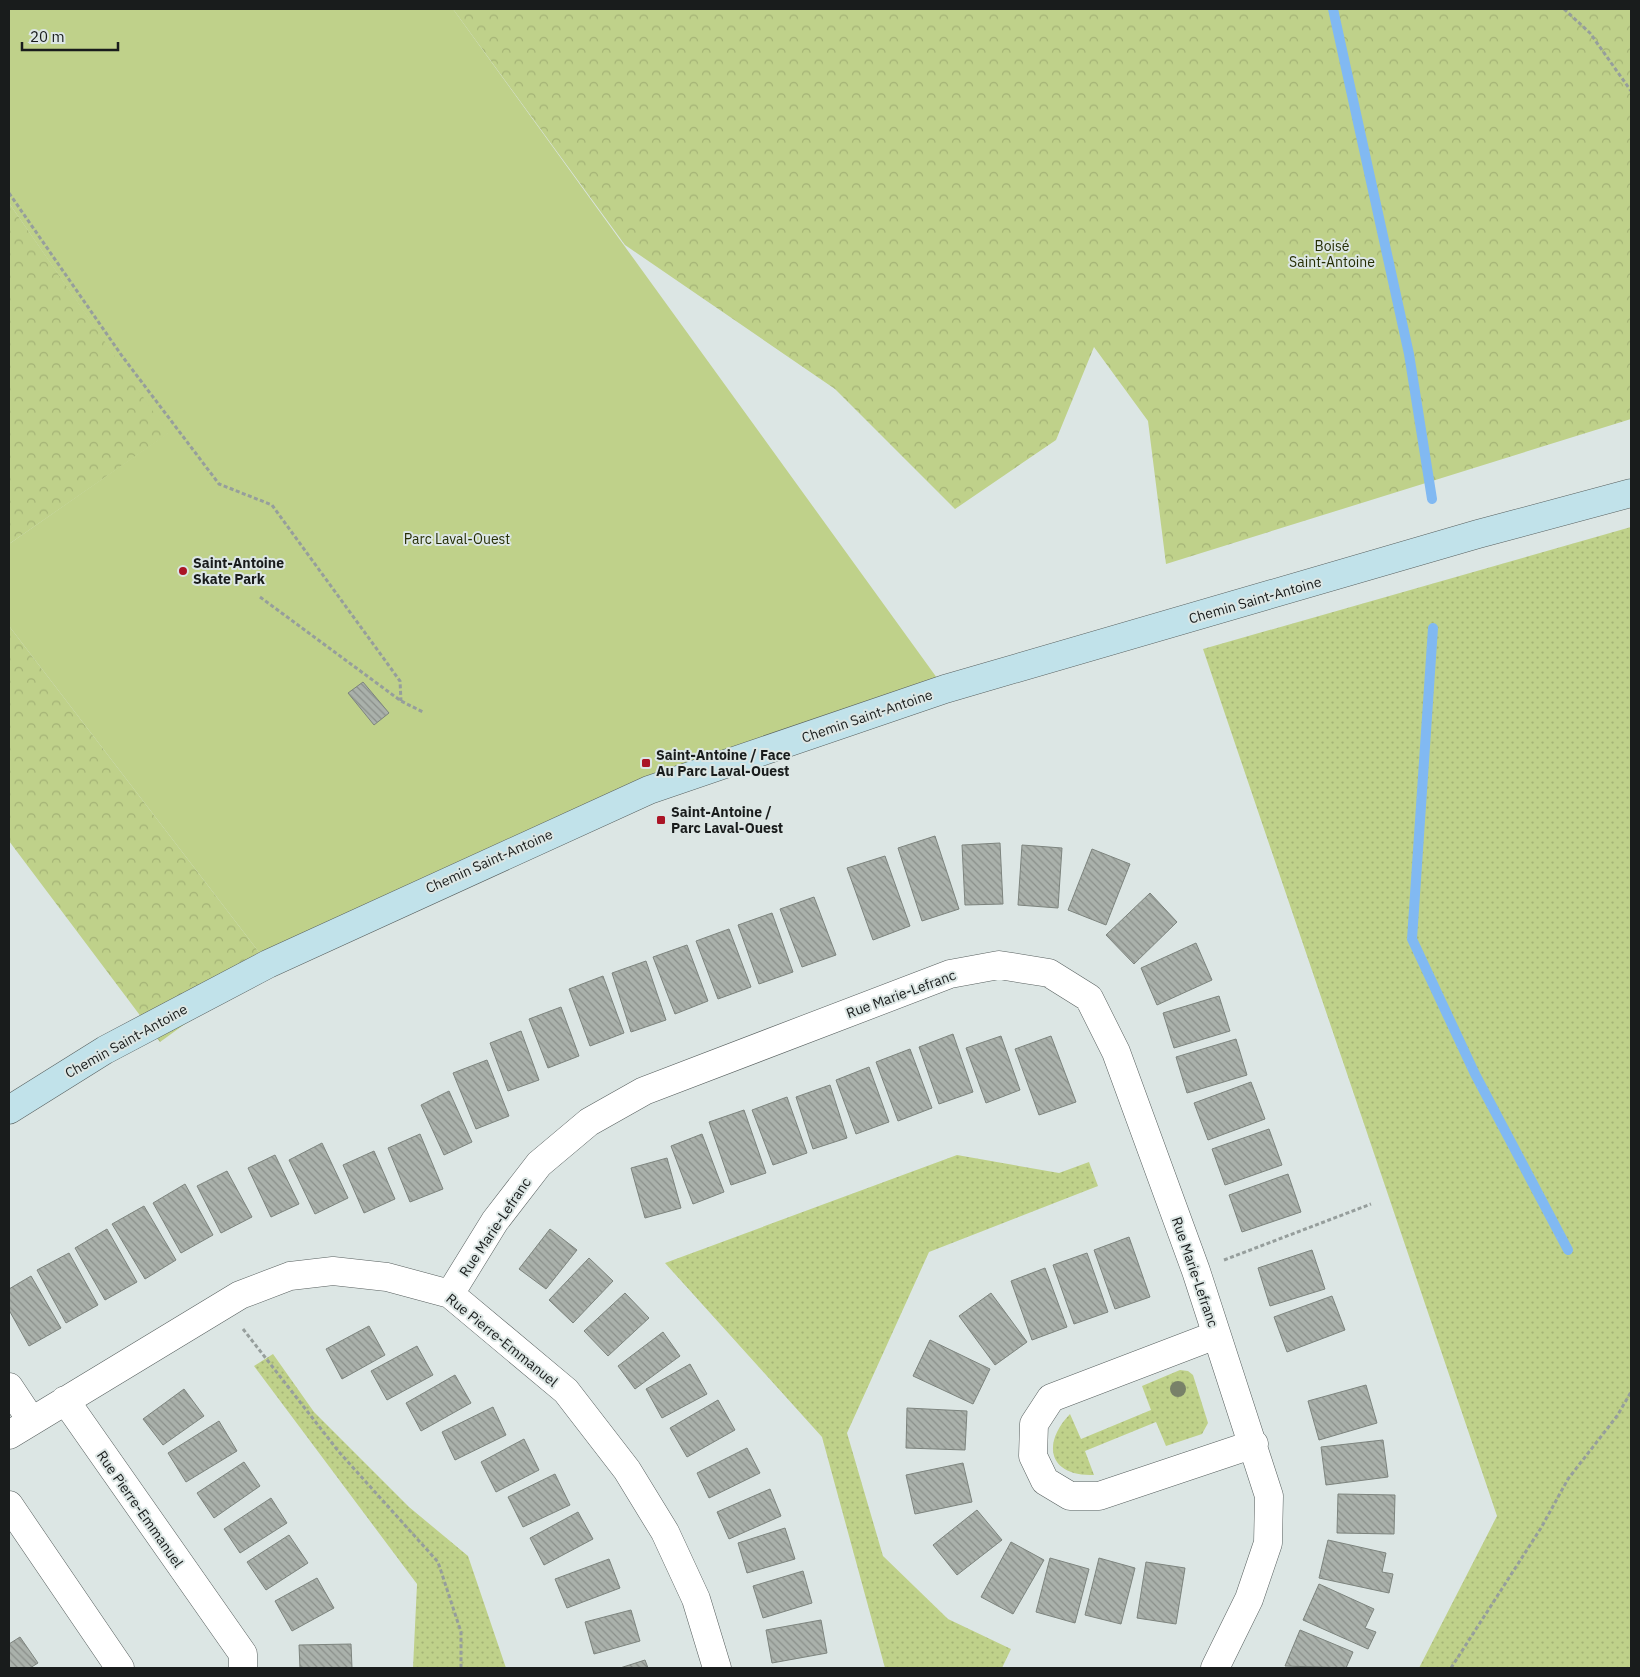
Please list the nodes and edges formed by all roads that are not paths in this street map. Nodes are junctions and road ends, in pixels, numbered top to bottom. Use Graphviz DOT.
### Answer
graph roads {
  1 [pos="1631,493"];
  2 [pos="9,1110"];
  3 [pos="450,1294"];
  4 [pos="1216,1335"];
  5 [pos="9,1387"];
  6 [pos="65,1400"];
  7 [pos="20,1428"];
  8 [pos="1254,1444"];
  9 [pos="9,1505"];
  10 [pos="120,1668"];
  11 [pos="243,1668"];
  12 [pos="717,1668"];
  13 [pos="1215,1668"];
  1 -- 2 [label="street, Chemin Saint-Antoine"];
  3 -- 4 [label="street, Rue Marie-Lefranc"];
  3 -- 6 [label="street, Rue Pierre-Emmanuel"];
  3 -- 12 [label="street, Rue Pierre-Emmanuel"];
  4 -- 8 [label="street, Rue Marie-Lefranc"];
  4 -- 8 [label="street, Rue Marie-Lefranc"];
  5 -- 7 [label="street"];
  6 -- 7 [label="street, Rue Pierre-Emmanuel"];
  6 -- 11 [label="street, Rue Pierre-Emmanuel"];
  8 -- 13 [label="street, Rue Marie-Lefranc"];
  9 -- 10 [label="street"];
}
